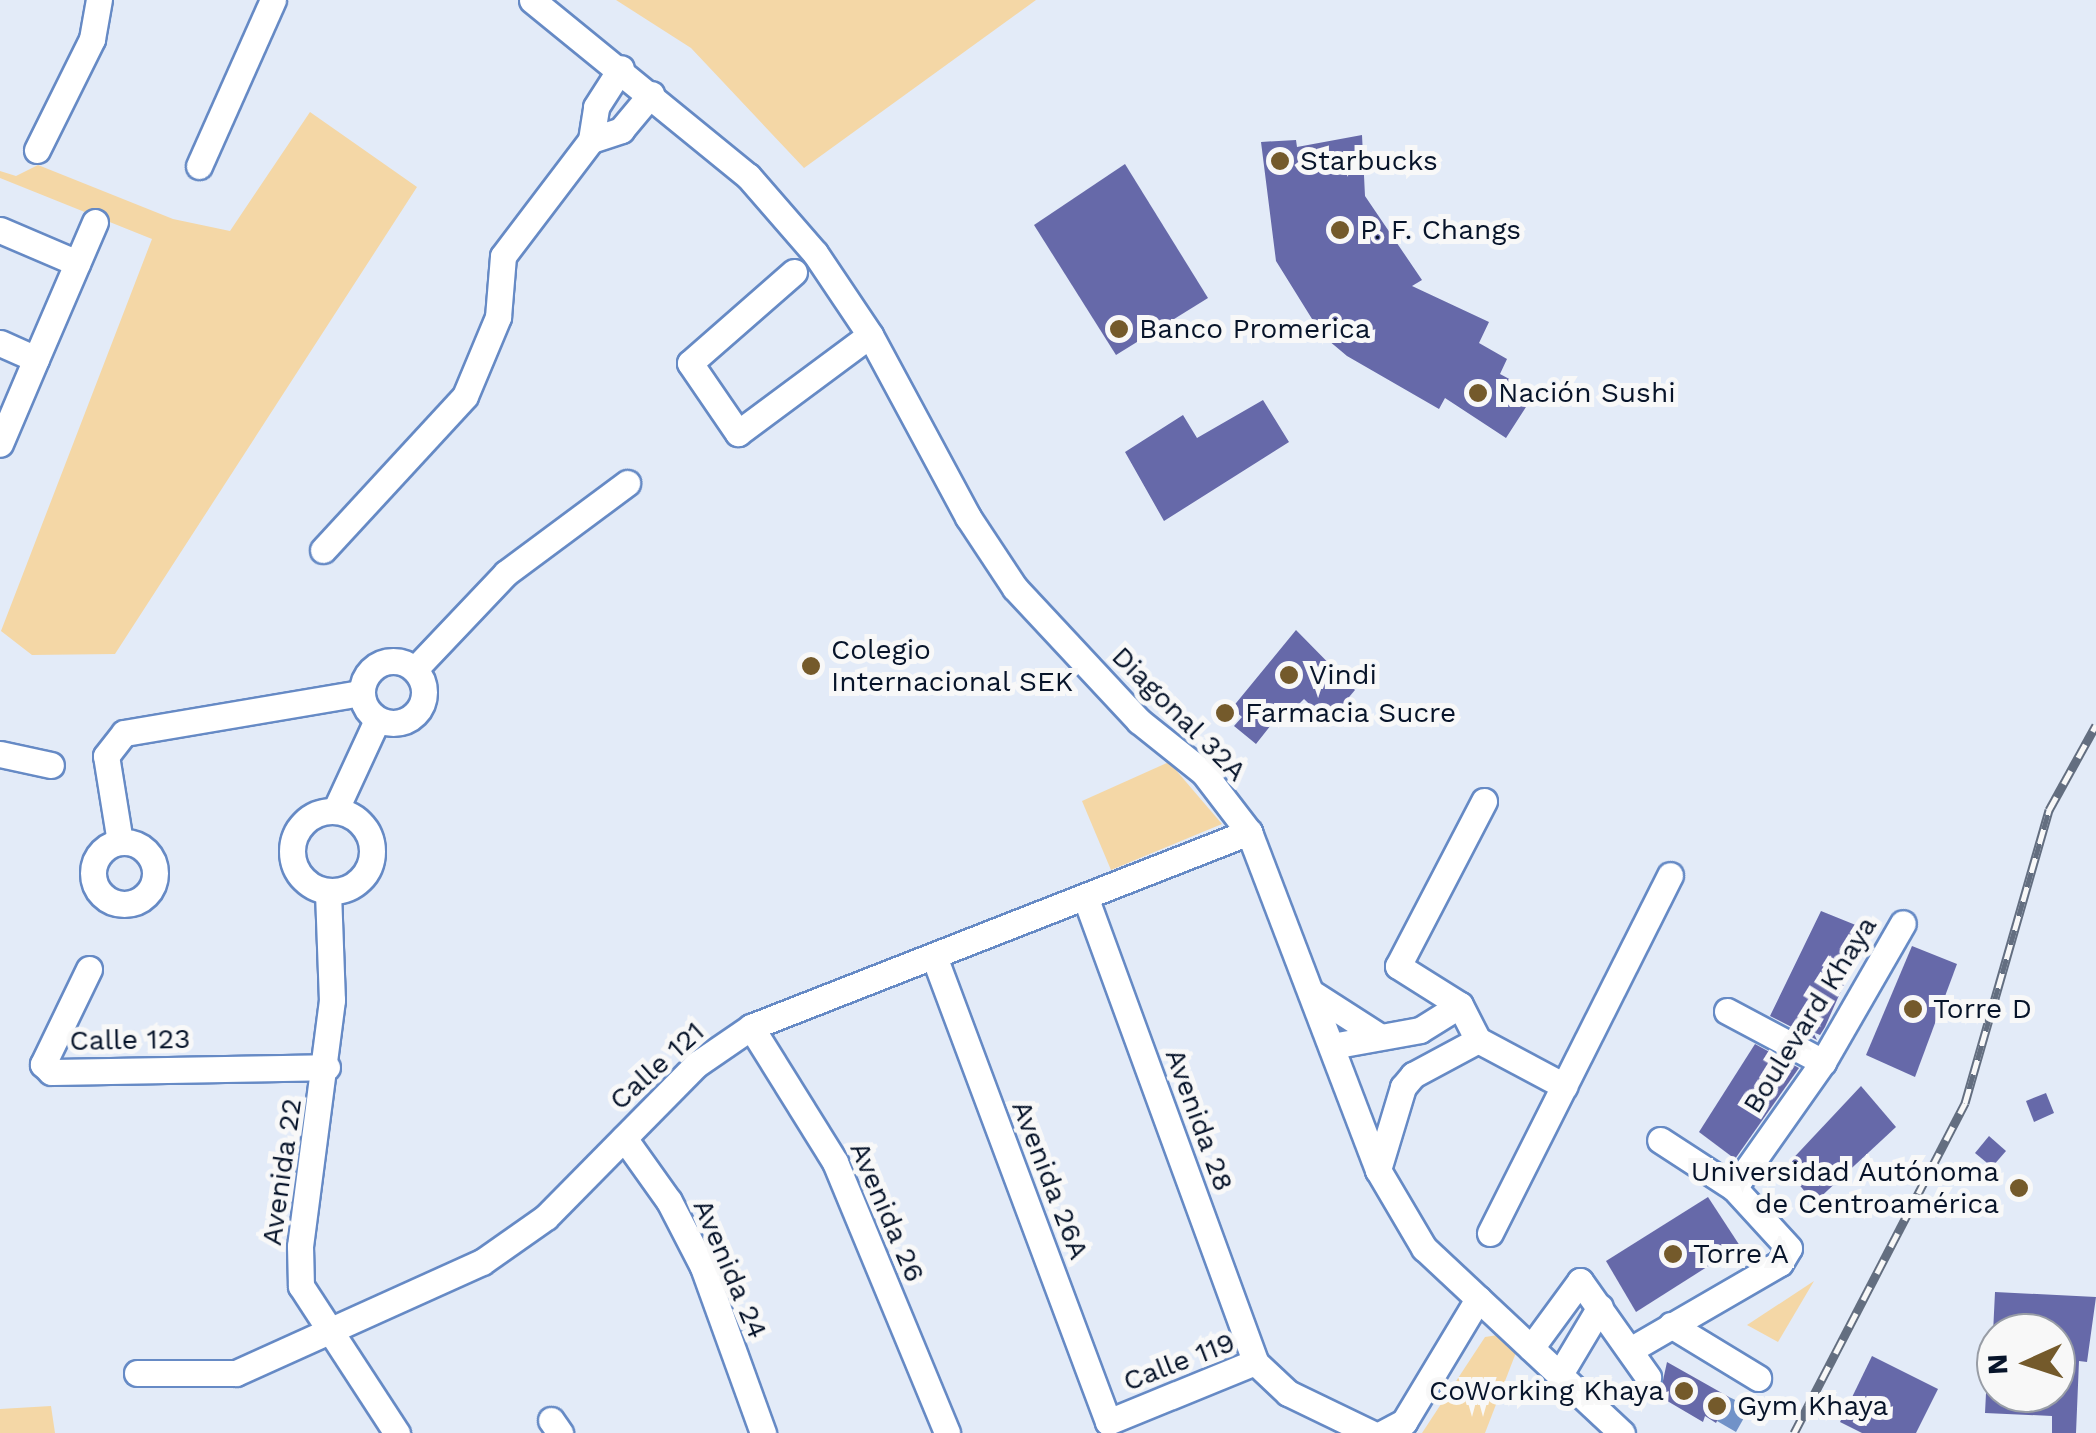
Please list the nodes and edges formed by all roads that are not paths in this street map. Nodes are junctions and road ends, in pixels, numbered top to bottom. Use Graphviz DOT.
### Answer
graph roads {
  1 [pos="99,0"];
  2 [pos="273,0"];
  3 [pos="532,0"];
  4 [pos="621,68"];
  5 [pos="651,94"];
  6 [pos="592,140"];
  7 [pos="38,150"];
  8 [pos="199,166"];
  9 [pos="94,222"];
  10 [pos="0,230"];
  11 [pos="77,263"];
  12 [pos="794,272"];
  13 [pos="870,335"];
  14 [pos="0,344"];
  15 [pos="36,359"];
  16 [pos="0,444"];
  17 [pos="627,482"];
  18 [pos="324,550"];
  19 [pos="415,669"];
  20 [pos="361,693"];
  21 [pos="377,720"];
  22 [pos="0,754"];
  23 [pos="51,765"];
  24 [pos="1484,801"];
  25 [pos="335,811"];
  26 [pos="1248,832"];
  27 [pos="120,842"];
  28 [pos="1670,875"];
  29 [pos="328,892"];
  30 [pos="1086,898"];
  31 [pos="1902,923"];
  32 [pos="935,959"];
  33 [pos="89,969"];
  34 [pos="1311,992"];
  35 [pos="1460,1006"];
  36 [pos="1727,1011"];
  37 [pos="750,1027"];
  38 [pos="1379,1036"];
  39 [pos="1478,1040"];
  40 [pos="1332,1046"];
  41 [pos="1823,1062"];
  42 [pos="328,1067"];
  43 [pos="1564,1086"];
  44 [pos="624,1138"];
  45 [pos="1660,1140"];
  46 [pos="1378,1170"];
  47 [pos="1734,1188"];
  48 [pos="1490,1233"];
  49 [pos="1478,1299"];
  50 [pos="1600,1307"];
  51 [pos="1671,1325"];
  52 [pos="327,1334"];
  53 [pos="1531,1348"];
  54 [pos="1630,1350"];
  55 [pos="1255,1362"];
  56 [pos="137,1373"];
  57 [pos="1560,1374"];
  58 [pos="1648,1377"];
  59 [pos="1758,1378"];
  60 [pos="1104,1428"];
  61 [pos="1614,1429"];
  62 [pos="396,1433"];
  63 [pos="763,1433"];
  64 [pos="947,1433"];
  65 [pos="1371,1433"];
  66 [pos="1383,1433"];
  1 -- 7 [label="street"];
  2 -- 8 [label="street"];
  3 -- 4 [label="street, Diagonal 32A"];
  4 -- 5 [label="street, Diagonal 32A"];
  4 -- 6 [label="street"];
  5 -- 6 [label="street"];
  5 -- 13 [label="street, Diagonal 32A"];
  6 -- 18 [label="street"];
  9 -- 11 [label="street"];
  10 -- 11 [label="street"];
  11 -- 15 [label="street"];
  12 -- 13 [label="street"];
  13 -- 26 [label="street, Diagonal 32A"];
  14 -- 15 [label="street"];
  15 -- 16 [label="street"];
  17 -- 19 [label="street"];
  19 -- 20 [label="street"];
  19 -- 21 [label="street"];
  20 -- 21 [label="street"];
  20 -- 27 [label="street"];
  21 -- 25 [label="street"];
  22 -- 23 [label="street"];
  24 -- 35 [label="street"];
  25 -- 29 [label="street"];
  25 -- 29 [label="street"];
  26 -- 30 [label="street, Calle 121"];
  26 -- 34 [label="street, Diagonal 32A"];
  28 -- 43 [label="street"];
  29 -- 42 [label="street, Avenida 22"];
  30 -- 32 [label="street, Calle 121"];
  30 -- 55 [label="street, Avenida 28"];
  31 -- 41 [label="street, Boulevard Khaya"];
  32 -- 37 [label="street, Calle 121"];
  32 -- 60 [label="street, Avenida 26A"];
  33 -- 42 [label="street, Calle 123"];
  34 -- 38 [label="street"];
  34 -- 40 [label="street, Diagonal 32A"];
  35 -- 38 [label="street"];
  35 -- 39 [label="street"];
  36 -- 41 [label="street"];
  37 -- 44 [label="street, Calle 121"];
  37 -- 64 [label="street, Avenida 26"];
  38 -- 40 [label="street"];
  39 -- 43 [label="street"];
  39 -- 46 [label="street"];
  40 -- 46 [label="street, Diagonal 32A"];
  41 -- 47 [label="street, Boulevard Khaya"];
  42 -- 52 [label="street, Avenida 22"];
  43 -- 48 [label="street"];
  44 -- 52 [label="street, Calle 121"];
  44 -- 63 [label="street, Avenida 24"];
  45 -- 47 [label="street"];
  46 -- 49 [label="street, Diagonal 32A"];
  47 -- 51 [label="street"];
  49 -- 53 [label="street, Diagonal 32A"];
  49 -- 66 [label="street"];
  50 -- 53 [label="street"];
  50 -- 54 [label="street"];
  50 -- 57 [label="street"];
  51 -- 54 [label="street"];
  51 -- 59 [label="street"];
  52 -- 56 [label="street, Calle 121"];
  52 -- 62 [label="street, Avenida 22"];
  53 -- 57 [label="street, Diagonal 32A"];
  54 -- 58 [label="street"];
  55 -- 60 [label="street, Calle 119"];
  55 -- 65 [label="street, Calle 119"];
  57 -- 61 [label="street, Diagonal 32A"];
}
